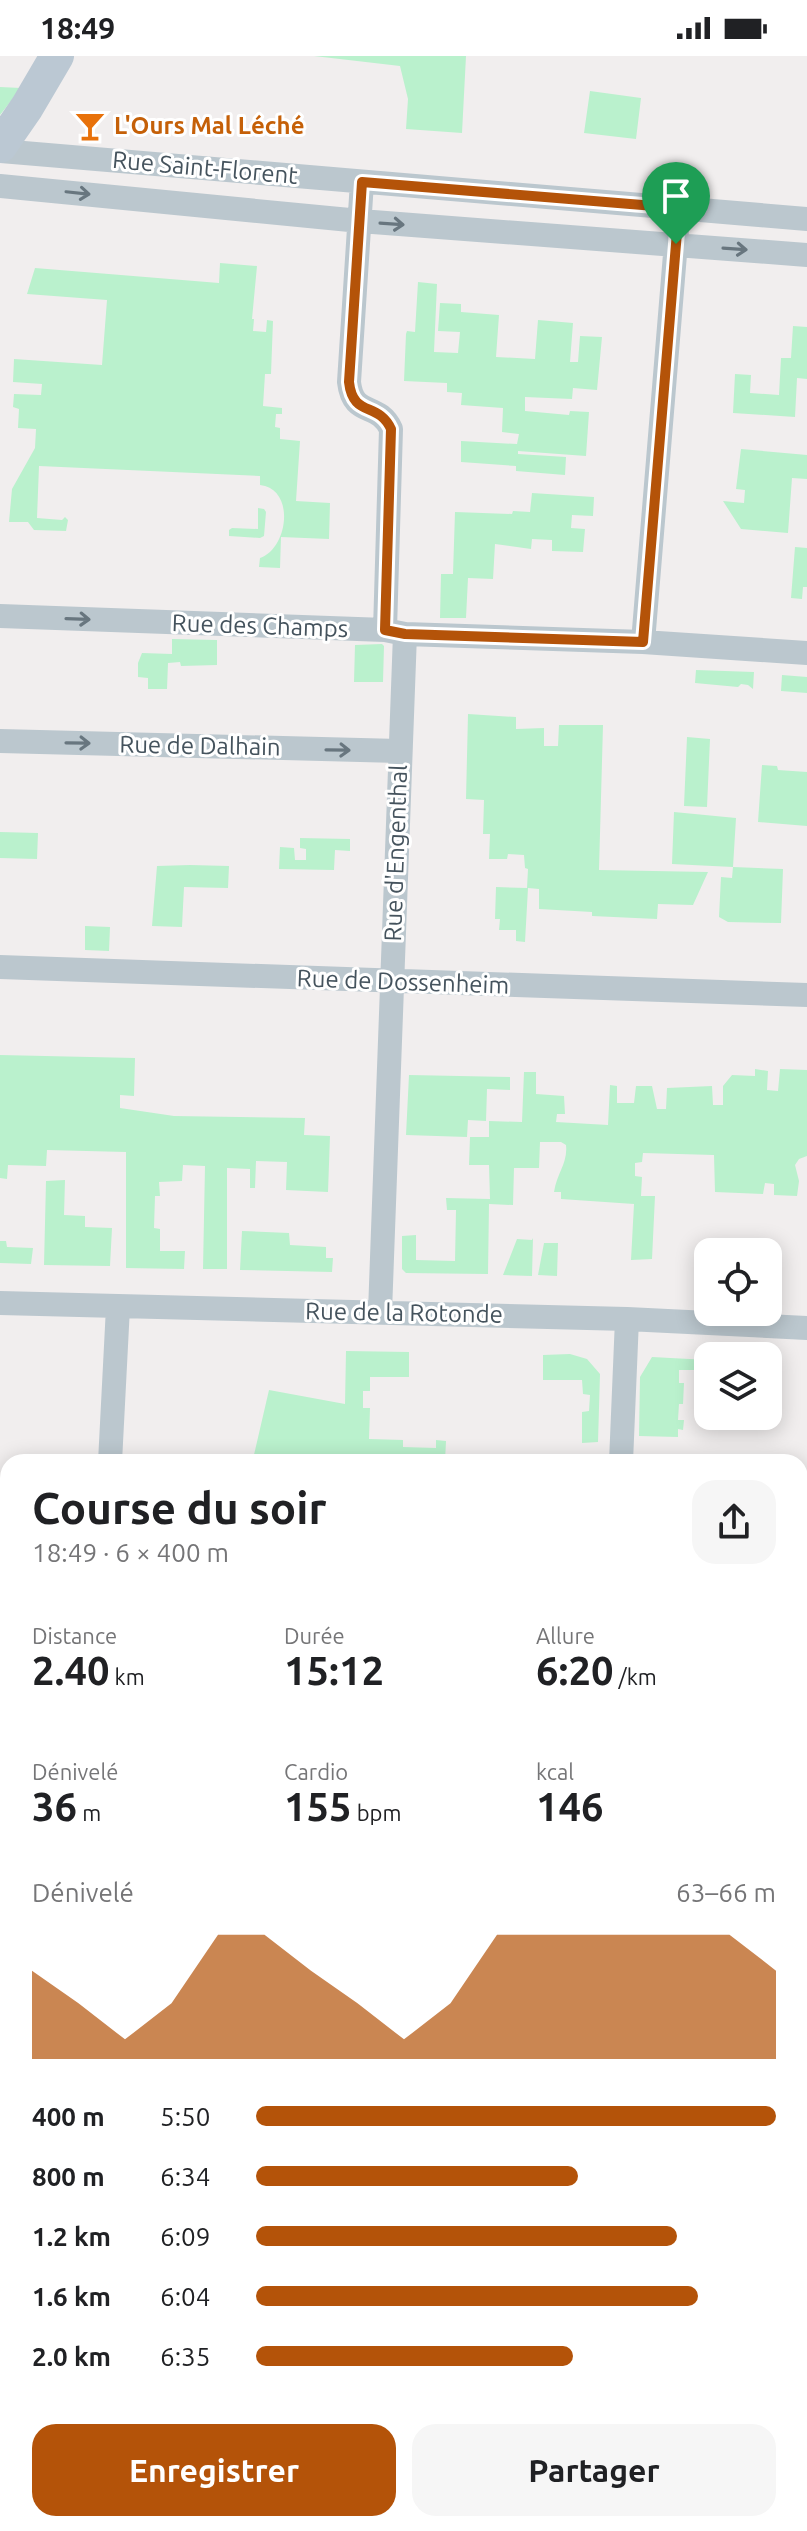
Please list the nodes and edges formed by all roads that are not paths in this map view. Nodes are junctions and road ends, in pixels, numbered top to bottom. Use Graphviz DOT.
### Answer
graph roads {
  1 [pos="57,56"];
  2 [pos="0,149"];
  3 [pos="362,182"];
  4 [pos="0,186"];
  5 [pos="679,208"];
  6 [pos="807,219"];
  7 [pos="360,221"];
  8 [pos="676,244"];
  9 [pos="807,255"];
  10 [pos="0,616"];
  11 [pos="395,632"];
  12 [pos="643,642"];
  13 [pos="807,653"];
  14 [pos="0,741"];
  15 [pos="399,751"];
  16 [pos="0,967"];
  17 [pos="392,982"];
  18 [pos="807,995"];
  19 [pos="0,1303"];
  20 [pos="118,1307"];
  21 [pos="380,1312"];
  22 [pos="627,1319"];
  23 [pos="807,1328"];
  24 [pos="110,1454"];
  25 [pos="621,1454"];
  1 -- 2 [label="street"];
  2 -- 3 [label="street, Rue Saint-Florent"];
  3 -- 5 [label="street, Rue Saint-Florent"];
  3 -- 7 [label="street"];
  4 -- 7 [label="street, Rue Saint-Florent, one-way"];
  5 -- 6 [label="street, Rue Saint-Florent"];
  5 -- 8 [label="street"];
  7 -- 8 [label="street, Rue Saint-Florent, one-way"];
  7 -- 11 [label="street, Rue d'Engenthal"];
  8 -- 9 [label="street, Rue Saint-Florent, one-way"];
  8 -- 12 [label="street"];
  10 -- 11 [label="street, Rue des Champs, one-way"];
  11 -- 12 [label="street, Rue des Champs"];
  11 -- 15 [label="street, Rue d'Engenthal"];
  12 -- 13 [label="street, Rue des Champs"];
  14 -- 15 [label="street, Rue de Dalhain, one-way"];
  15 -- 17 [label="street, Rue d'Engenthal"];
  16 -- 17 [label="street, Rue de Dossenheim"];
  17 -- 18 [label="street, Rue de Dossenheim"];
  17 -- 21 [label="street, Rue d'Engenthal"];
  19 -- 20 [label="street, Rue de la Rotonde"];
  20 -- 21 [label="street, Rue de la Rotonde"];
  20 -- 24 [label="street"];
  21 -- 22 [label="street, Rue de la Rotonde"];
  22 -- 23 [label="street, Rue de la Rotonde"];
  22 -- 25 [label="street"];
}
